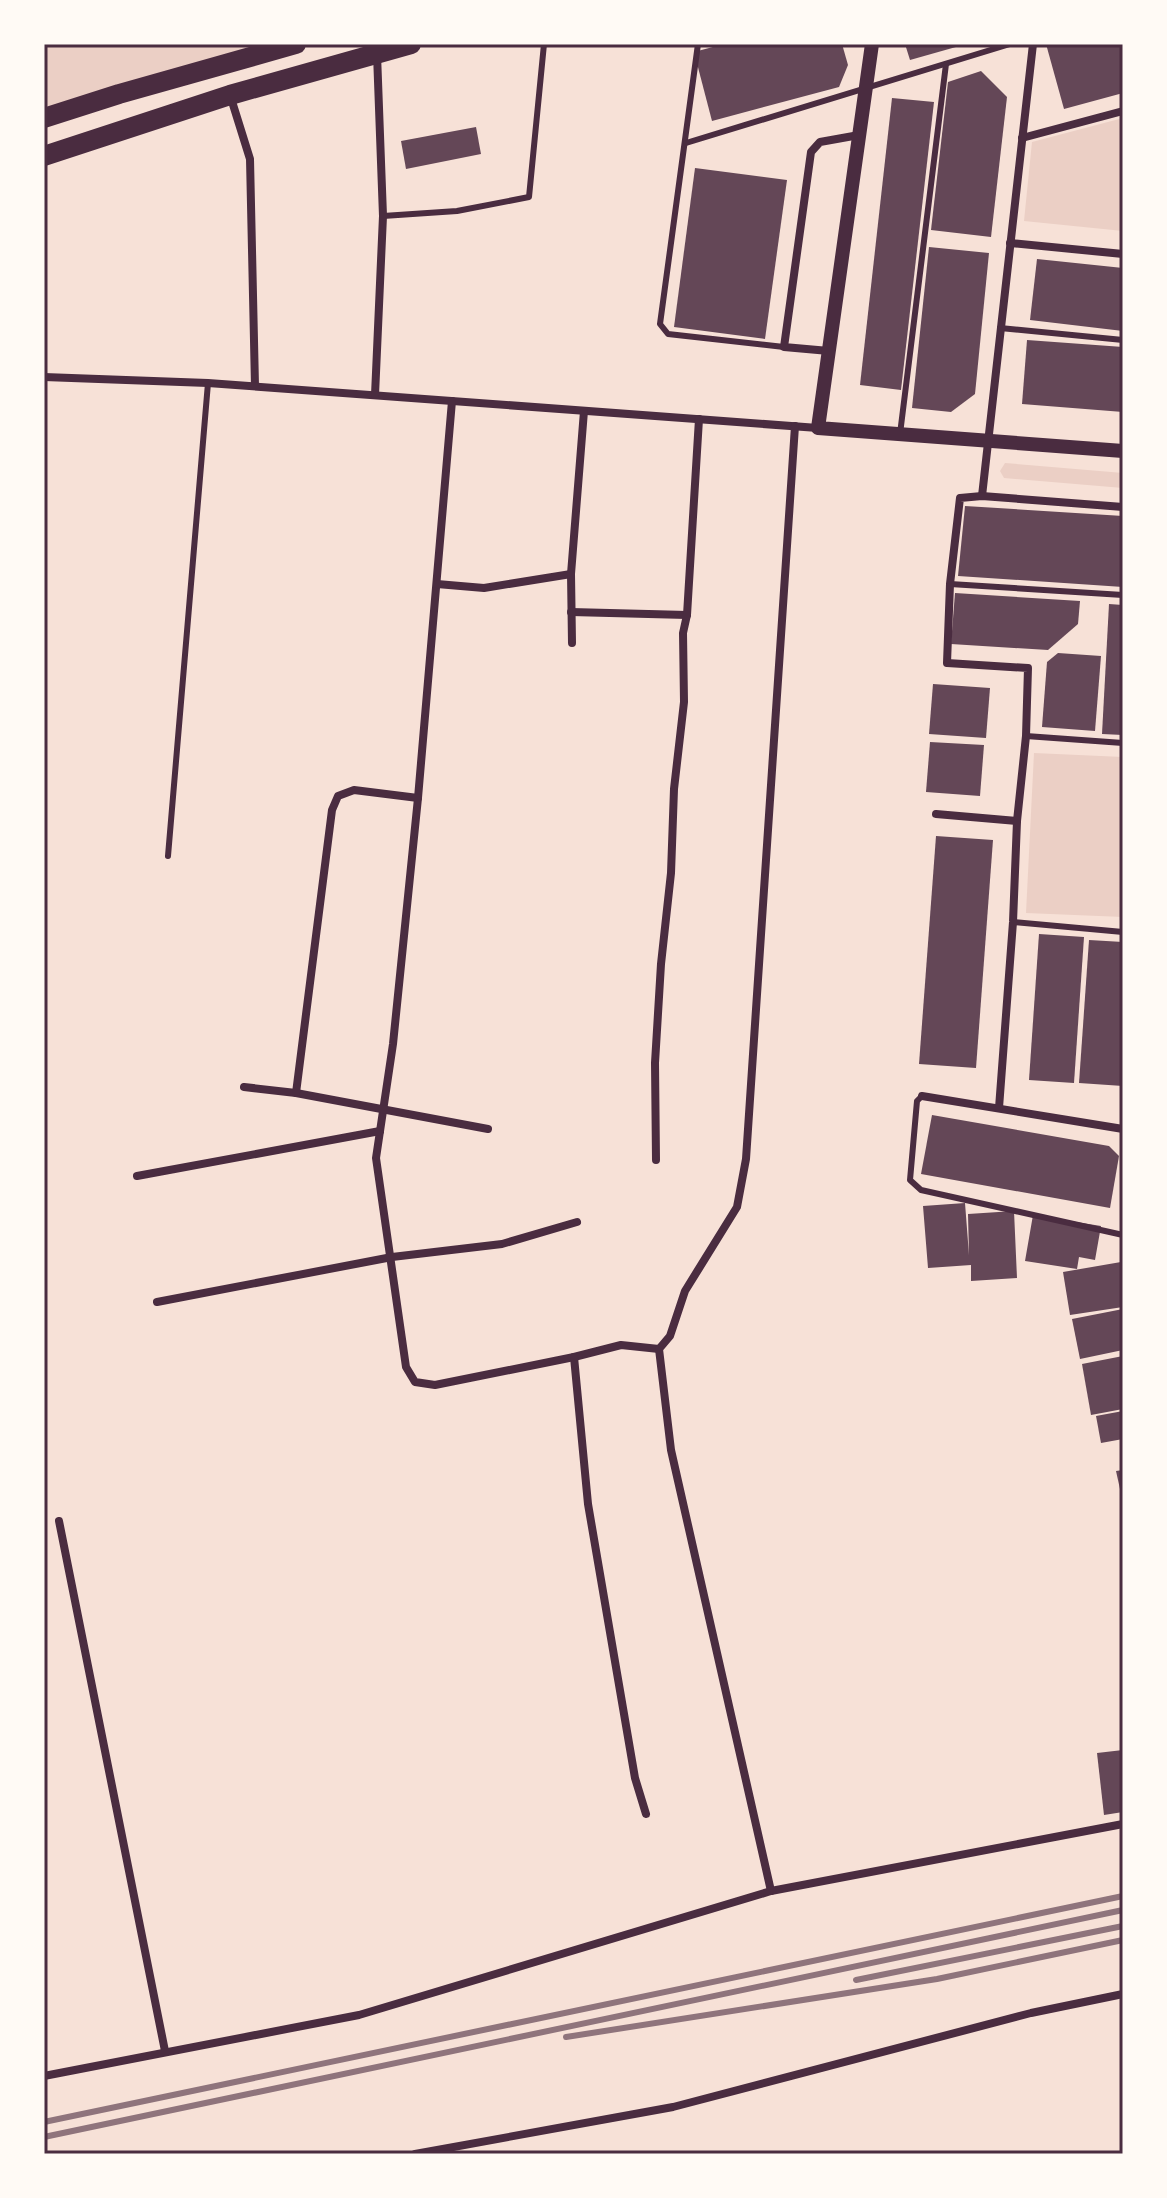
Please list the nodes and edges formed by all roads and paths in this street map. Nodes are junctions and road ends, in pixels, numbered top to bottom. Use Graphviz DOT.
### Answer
graph roads {
  1 [pos="296,44"];
  2 [pos="411,44"];
  3 [pos="544,44"];
  4 [pos="698,44"];
  5 [pos="872,44"];
  6 [pos="1010,44"];
  7 [pos="1033,44"];
  8 [pos="377,53"];
  9 [pos="946,64"];
  10 [pos="865,89"];
  11 [pos="230,95"];
  12 [pos="1123,111"];
  13 [pos="44,118"];
  14 [pos="859,135"];
  15 [pos="1022,138"];
  16 [pos="686,143"];
  17 [pos="44,156"];
  18 [pos="383,216"];
  19 [pos="1010,243"];
  20 [pos="1123,254"];
  21 [pos="1000,328"];
  22 [pos="1123,340"];
  23 [pos="784,347"];
  24 [pos="829,351"];
  25 [pos="44,377"];
  26 [pos="208,383"];
  27 [pos="255,386"];
  28 [pos="375,395"];
  29 [pos="452,401"];
  30 [pos="584,411"];
  31 [pos="699,419"];
  32 [pos="795,426"];
  33 [pos="818,428"];
  34 [pos="900,434"];
  35 [pos="986,440"];
  36 [pos="1123,451"];
  37 [pos="982,496"];
  38 [pos="1123,507"];
  39 [pos="571,574"];
  40 [pos="437,584"];
  41 [pos="950,584"];
  42 [pos="1123,595"];
  43 [pos="571,612"];
  44 [pos="687,615"];
  45 [pos="572,643"];
  46 [pos="1026,736"];
  47 [pos="1123,743"];
  48 [pos="418,798"];
  49 [pos="936,814"];
  50 [pos="1017,821"];
  51 [pos="168,856"];
  52 [pos="1013,922"];
  53 [pos="1123,932"];
  54 [pos="244,1087"];
  55 [pos="296,1093"];
  56 [pos="922,1096"];
  57 [pos="999,1108"];
  58 [pos="384,1109"];
  59 [pos="488,1129"];
  60 [pos="1123,1129"];
  61 [pos="380,1131"];
  62 [pos="656,1160"];
  63 [pos="137,1176"];
  64 [pos="577,1222"];
  65 [pos="1123,1235"];
  66 [pos="392,1257"];
  67 [pos="157,1302"];
  68 [pos="659,1349"];
  69 [pos="574,1357"];
  70 [pos="59,1521"];
  71 [pos="646,1814"];
  72 [pos="1123,1824"];
  73 [pos="771,1891"];
  74 [pos="1123,1994"];
  75 [pos="165,2051"];
  76 [pos="44,2076"];
  77 [pos="415,2154"];
  1 -- 13 [label="main road"];
  2 -- 8 [label="main road"];
  3 -- 18 [label="lane"];
  4 -- 16 [label="lane"];
  5 -- 10 [label="street"];
  6 -- 9 [label="lane"];
  7 -- 15 [label="street"];
  8 -- 11 [label="main road"];
  8 -- 18 [label="street"];
  9 -- 10 [label="lane"];
  9 -- 34 [label="lane"];
  10 -- 14 [label="street"];
  10 -- 16 [label="lane"];
  11 -- 17 [label="main road"];
  11 -- 27 [label="street"];
  12 -- 15 [label="street"];
  14 -- 23 [label="street"];
  14 -- 24 [label="street"];
  15 -- 19 [label="street"];
  16 -- 23 [label="lane"];
  18 -- 28 [label="street"];
  19 -- 20 [label="street"];
  19 -- 21 [label="street"];
  21 -- 22 [label="lane"];
  21 -- 35 [label="street"];
  23 -- 24 [label="street"];
  24 -- 33 [label="street"];
  25 -- 26 [label="street"];
  26 -- 27 [label="street"];
  26 -- 51 [label="lane"];
  27 -- 28 [label="street"];
  28 -- 29 [label="street"];
  29 -- 30 [label="street"];
  29 -- 40 [label="street"];
  30 -- 31 [label="street"];
  30 -- 39 [label="street"];
  31 -- 32 [label="street"];
  31 -- 44 [label="street"];
  32 -- 33 [label="street"];
  32 -- 68 [label="street"];
  33 -- 34 [label="street"];
  34 -- 35 [label="street"];
  35 -- 36 [label="street"];
  35 -- 37 [label="street"];
  37 -- 38 [label="street"];
  37 -- 41 [label="street"];
  39 -- 40 [label="street"];
  39 -- 43 [label="street"];
  40 -- 48 [label="street"];
  41 -- 42 [label="lane"];
  41 -- 46 [label="street"];
  43 -- 44 [label="street"];
  43 -- 45 [label="street"];
  44 -- 62 [label="street"];
  46 -- 47 [label="lane"];
  46 -- 50 [label="street"];
  48 -- 55 [label="street"];
  48 -- 58 [label="street"];
  49 -- 50 [label="street"];
  50 -- 52 [label="street"];
  52 -- 53 [label="lane"];
  52 -- 57 [label="street"];
  54 -- 55 [label="street"];
  55 -- 58 [label="street"];
  56 -- 57 [label="street"];
  56 -- 65 [label="lane"];
  57 -- 60 [label="street"];
  58 -- 59 [label="street"];
  58 -- 61 [label="street"];
  61 -- 63 [label="street"];
  61 -- 66 [label="street"];
  64 -- 66 [label="street"];
  66 -- 67 [label="street"];
  66 -- 69 [label="street"];
  68 -- 69 [label="street"];
  68 -- 73 [label="street"];
  69 -- 71 [label="street"];
  70 -- 75 [label="street"];
  72 -- 73 [label="street"];
  73 -- 75 [label="street"];
  74 -- 77 [label="street"];
  75 -- 76 [label="street"];
}
